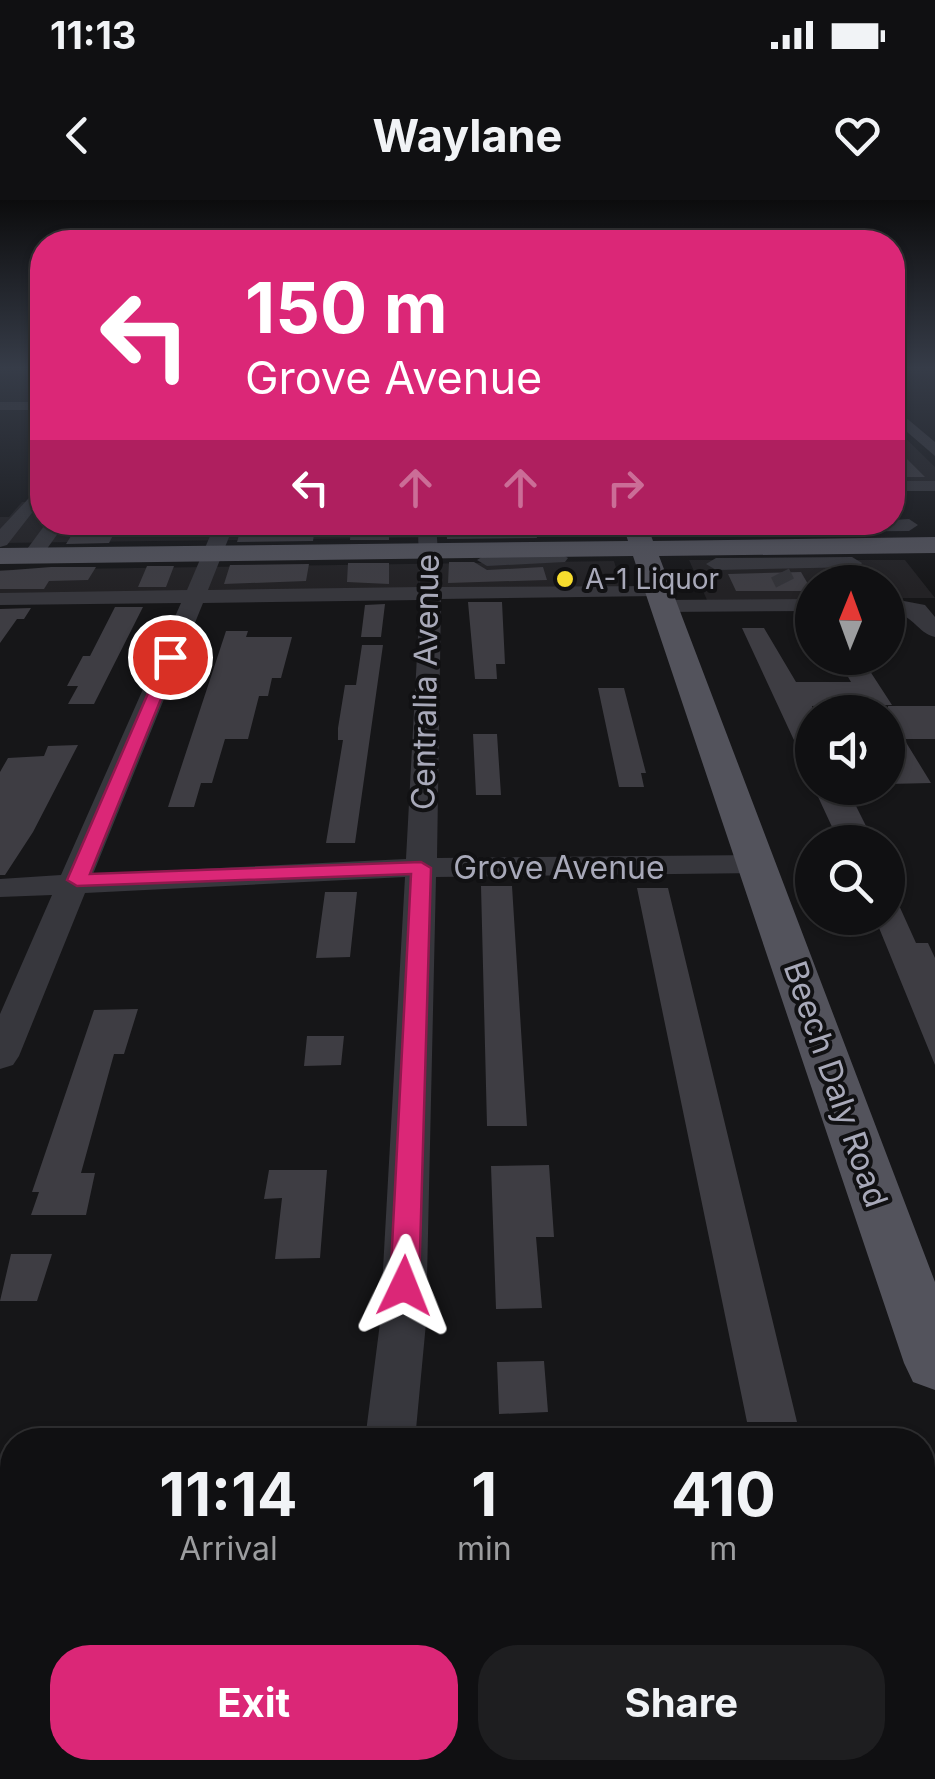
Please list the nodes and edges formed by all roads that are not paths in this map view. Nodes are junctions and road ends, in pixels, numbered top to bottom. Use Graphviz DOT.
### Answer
graph roads {
  1 [pos="905,486"];
  2 [pos="935,486"];
  3 [pos="30,500"];
  4 [pos="905,517"];
  5 [pos="10,518"];
  6 [pos="935,518"];
  7 [pos="905,522"];
  8 [pos="47,535"];
  9 [pos="221,535"];
  10 [pos="426,535"];
  11 [pos="638,535"];
  12 [pos="0,541"];
  13 [pos="932,545"];
  14 [pos="427,550"];
  15 [pos="213,553"];
  16 [pos="557,553"];
  17 [pos="486,554"];
  18 [pos="0,556"];
  19 [pos="32,556"];
  20 [pos="852,564"];
  21 [pos="716,565"];
  22 [pos="786,581"];
  23 [pos="0,589"];
  24 [pos="657,591"];
  25 [pos="494,592"];
  26 [pos="430,593"];
  27 [pos="196,596"];
  28 [pos="77,598"];
  29 [pos="0,599"];
  30 [pos="905,608"];
  31 [pos="935,630"];
  32 [pos="759,864"];
  33 [pos="421,868"];
  34 [pos="77,880"];
  35 [pos="0,888"];
  36 [pos="0,1056"];
  37 [pos="935,1364"];
  38 [pos="391,1428"];
  1 -- 2 [label="street"];
  3 -- 5 [label="street"];
  4 -- 6 [label="street"];
  5 -- 12 [label="street"];
  7 -- 13 [label="street"];
  8 -- 19 [label="street"];
  9 -- 15 [label="street"];
  10 -- 14 [label="street, Centralia Avenue"];
  11 -- 16 [label="main road"];
  11 -- 21 [label="main road"];
  11 -- 24 [label="main road, Beech Daly Road"];
  13 -- 22 [label="main road"];
  14 -- 15 [label="main road"];
  14 -- 17 [label="main road"];
  14 -- 26 [label="street, Centralia Avenue"];
  15 -- 19 [label="main road"];
  15 -- 27 [label="street"];
  16 -- 17 [label="main road"];
  16 -- 24 [label="street"];
  17 -- 25 [label="street"];
  18 -- 19 [label="main road"];
  20 -- 22 [label="street"];
  21 -- 22 [label="main road"];
  21 -- 22 [label="street"];
  21 -- 24 [label="street"];
  22 -- 24 [label="street"];
  23 -- 28 [label="street"];
  24 -- 25 [label="street"];
  24 -- 32 [label="main road, Beech Daly Road"];
  25 -- 26 [label="street"];
  26 -- 27 [label="street"];
  26 -- 33 [label="street, Centralia Avenue"];
  27 -- 28 [label="street"];
  27 -- 34 [label="street"];
  28 -- 29 [label="street"];
  30 -- 31 [label="street"];
  32 -- 33 [label="street, Grove Avenue"];
  32 -- 37 [label="main road, Beech Daly Road"];
  33 -- 34 [label="street, Grove Avenue"];
  33 -- 38 [label="street, Centralia Avenue"];
  34 -- 35 [label="street, Grove Avenue"];
  34 -- 36 [label="street"];
}
